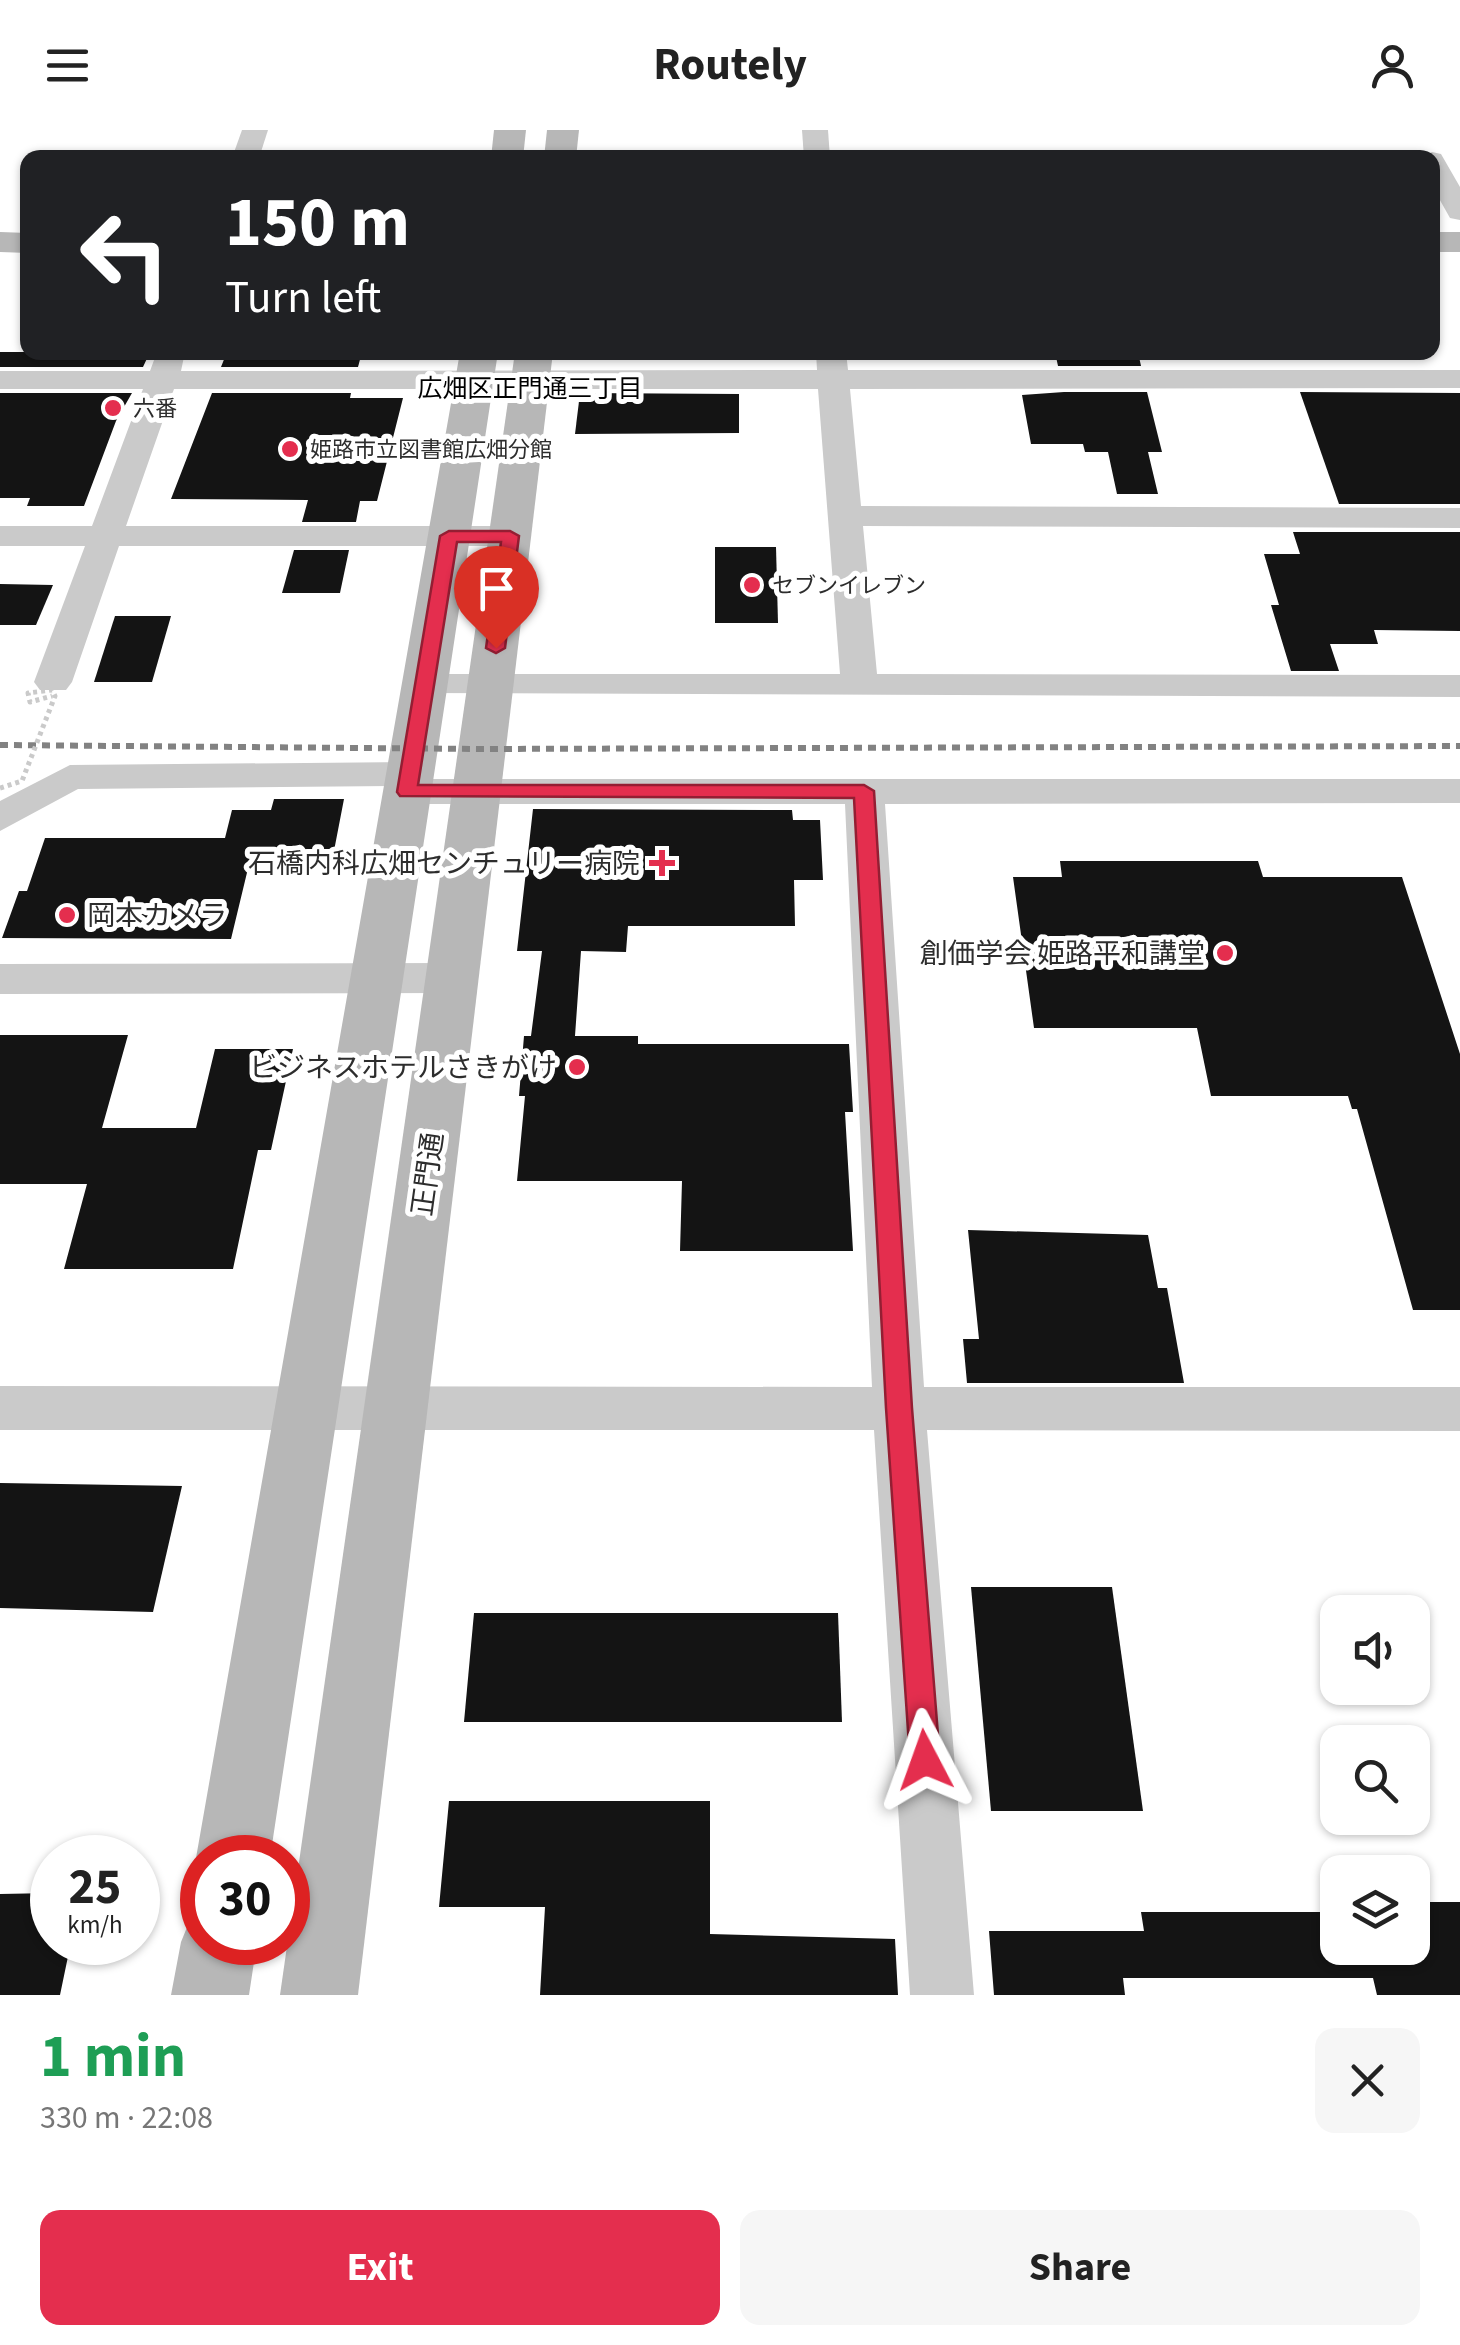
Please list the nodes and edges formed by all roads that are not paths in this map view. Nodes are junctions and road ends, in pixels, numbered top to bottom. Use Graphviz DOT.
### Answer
graph roads {
  1 [pos="1440,174"];
  2 [pos="1460,212"];
  3 [pos="166,366"];
  4 [pos="476,366"];
  5 [pos="532,366"];
  6 [pos="832,366"];
  7 [pos="1460,379"];
  8 [pos="0,380"];
  9 [pos="845,516"];
  10 [pos="1460,518"];
  11 [pos="0,536"];
  12 [pos="449,536"];
  13 [pos="510,536"];
  14 [pos="103,537"];
  15 [pos="424,685"];
  16 [pos="490,685"];
  17 [pos="859,685"];
  18 [pos="1460,686"];
  19 [pos="52,688"];
  20 [pos="408,783"];
  21 [pos="477,791"];
  22 [pos="864,791"];
  23 [pos="1460,791"];
  24 [pos="0,818"];
  25 [pos="376,978"];
  26 [pos="452,978"];
  27 [pos="0,979"];
  28 [pos="0,1408"];
  29 [pos="306,1408"];
  30 [pos="396,1408"];
  31 [pos="899,1408"];
  32 [pos="1460,1409"];
  33 [pos="237,1835"];
  34 [pos="215,1965"];
  35 [pos="210,1995"];
  36 [pos="320,1995"];
  37 [pos="942,1995"];
  1 -- 2 [label="street"];
  3 -- 4 [label="street"];
  3 -- 8 [label="street"];
  3 -- 14 [label="street"];
  4 -- 5 [label="street"];
  4 -- 12 [label="street"];
  5 -- 6 [label="street"];
  5 -- 13 [label="street, 正門通"];
  6 -- 7 [label="street"];
  6 -- 9 [label="street"];
  9 -- 10 [label="street"];
  9 -- 17 [label="street"];
  11 -- 14 [label="street"];
  12 -- 13 [label="street"];
  12 -- 14 [label="street"];
  12 -- 15 [label="street"];
  13 -- 16 [label="street, 正門通"];
  14 -- 19 [label="street"];
  15 -- 16 [label="street"];
  15 -- 20 [label="street"];
  16 -- 17 [label="street"];
  16 -- 21 [label="street, 正門通"];
  17 -- 18 [label="street"];
  20 -- 21 [label="street"];
  20 -- 24 [label="street"];
  20 -- 25 [label="street"];
  21 -- 22 [label="street"];
  21 -- 26 [label="street, 正門通"];
  22 -- 23 [label="street"];
  22 -- 31 [label="street"];
  25 -- 26 [label="street"];
  25 -- 27 [label="street"];
  25 -- 29 [label="street"];
  26 -- 30 [label="street, 正門通"];
  28 -- 29 [label="street"];
  29 -- 30 [label="street"];
  29 -- 33 [label="street"];
  30 -- 31 [label="street"];
  30 -- 36 [label="street, 正門通"];
  31 -- 32 [label="street"];
  31 -- 37 [label="street"];
  34 -- 35 [label="street"];
}
